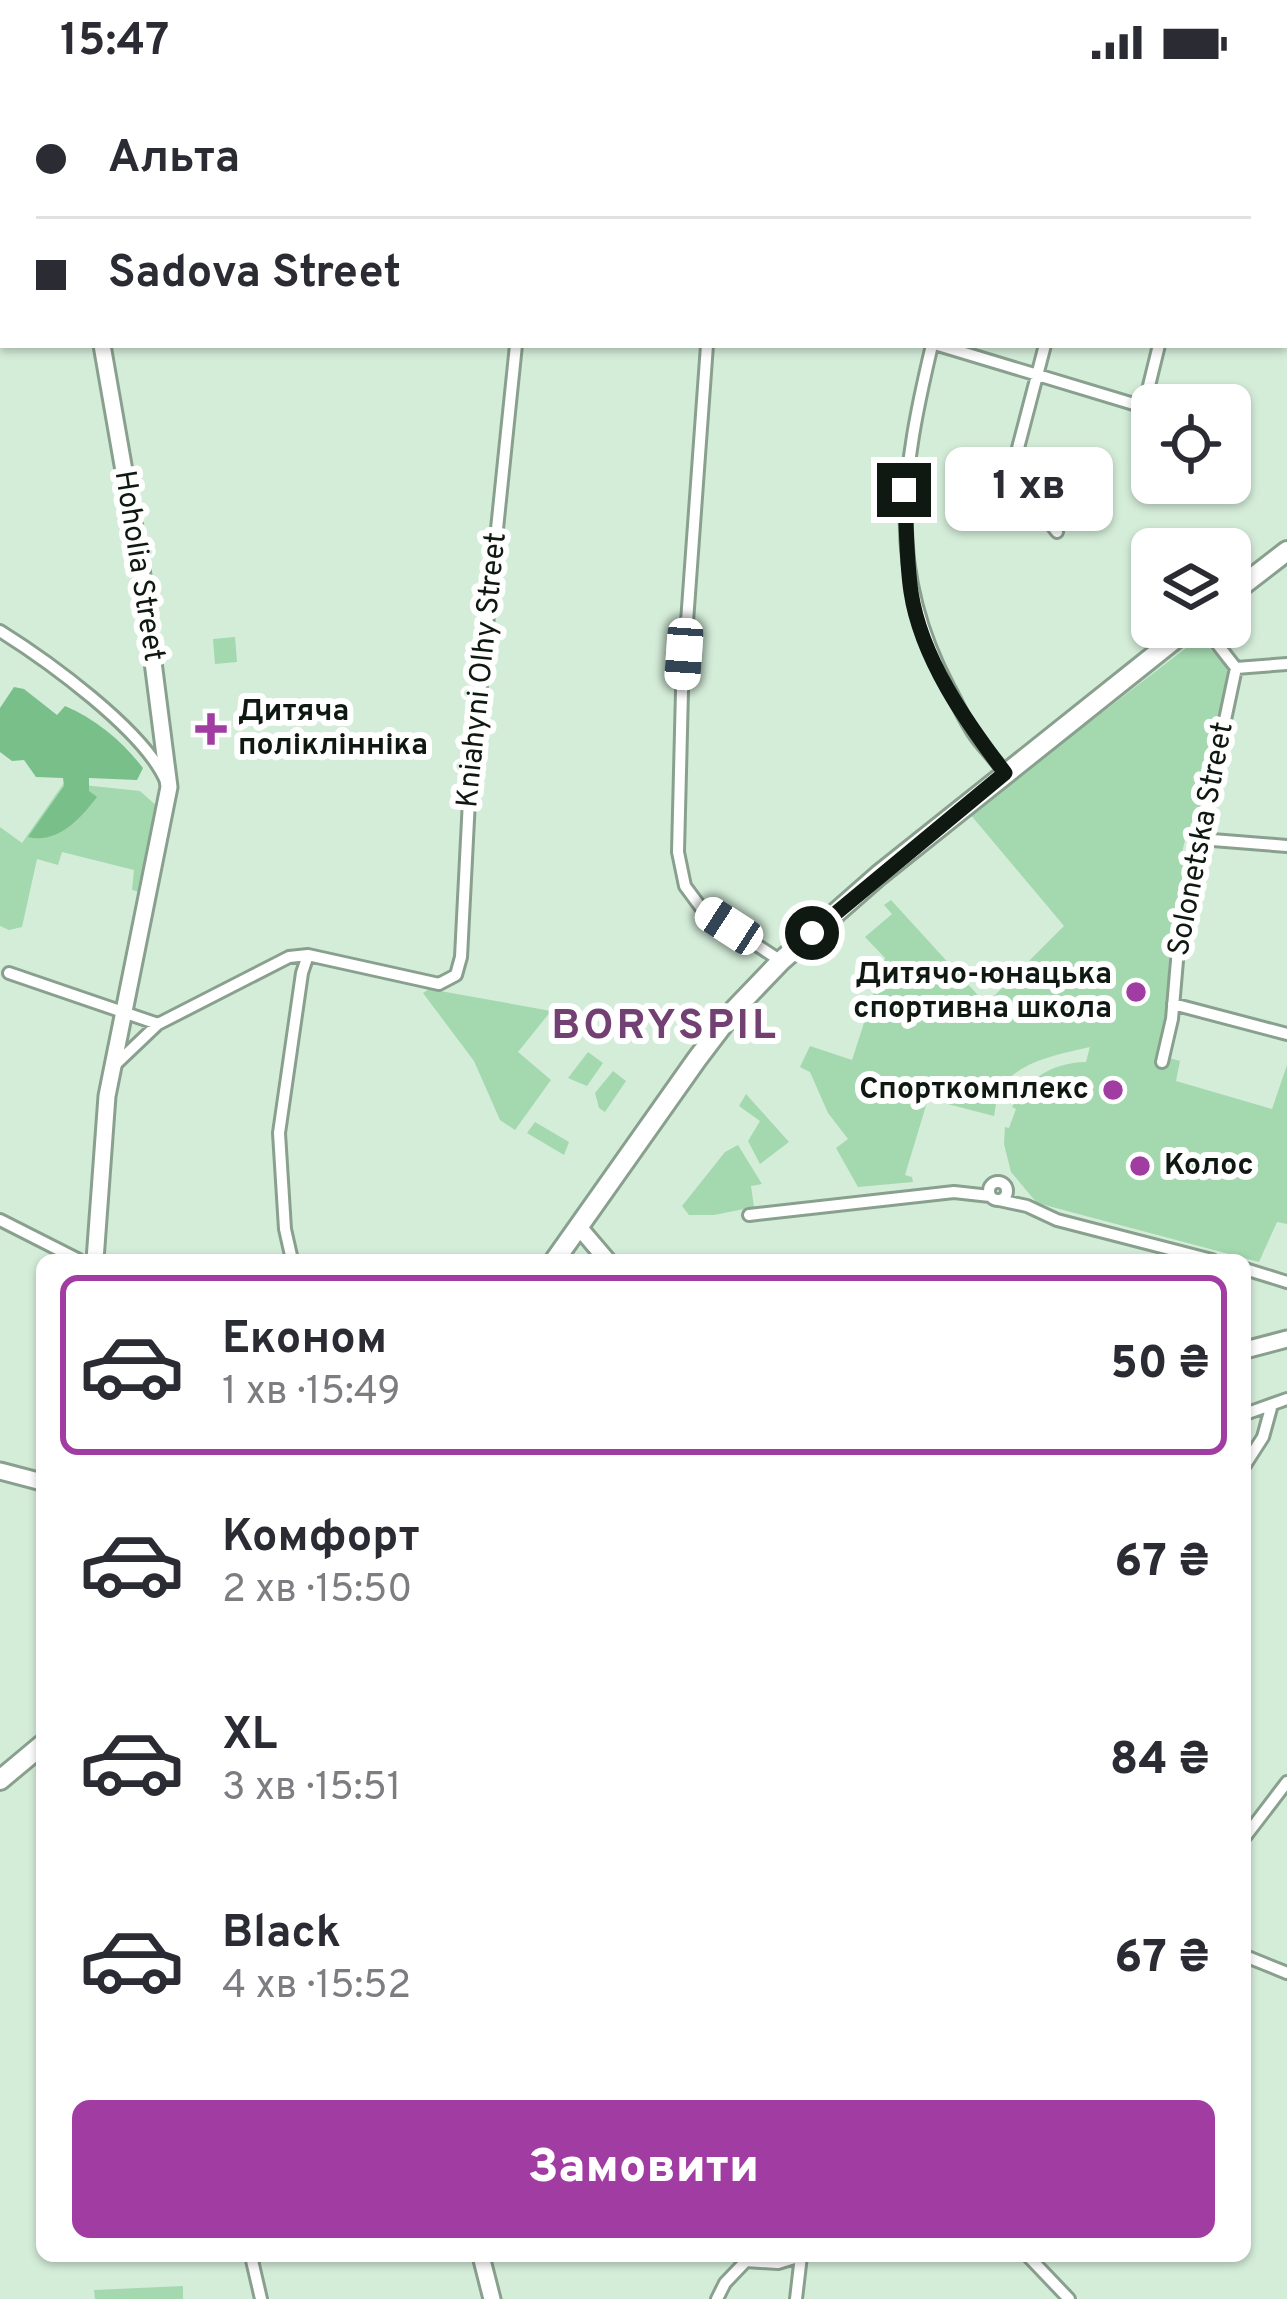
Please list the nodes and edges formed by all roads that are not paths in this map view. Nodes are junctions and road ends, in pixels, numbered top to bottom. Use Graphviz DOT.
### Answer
graph roads {
  1 [pos="103,348"];
  2 [pos="516,348"];
  3 [pos="707,348"];
  4 [pos="934,348"];
  5 [pos="944,348"];
  6 [pos="1044,348"];
  7 [pos="1158,348"];
  8 [pos="1036,377"];
  9 [pos="1057,532"];
  10 [pos="1287,550"];
  11 [pos="1251,579"];
  12 [pos="0,631"];
  13 [pos="1163,648"];
  14 [pos="1220,648"];
  15 [pos="1287,664"];
  16 [pos="1236,668"];
  17 [pos="1005,773"];
  18 [pos="169,788"];
  19 [pos="1200,839"];
  20 [pos="1287,846"];
  21 [pos="308,955"];
  22 [pos="781,961"];
  23 [pos="9,973"];
  24 [pos="1173,1004"];
  25 [pos="122,1010"];
  26 [pos="158,1024"];
  27 [pos="1287,1034"];
  28 [pos="1162,1062"];
  29 [pos="113,1067"];
  30 [pos="993,1194"];
  31 [pos="1028,1206"];
  32 [pos="749,1215"];
  33 [pos="0,1220"];
  34 [pos="578,1226"];
  35 [pos="67,1254"];
  36 [pos="96,1254"];
  37 [pos="291,1254"];
  38 [pos="559,1254"];
  39 [pos="602,1254"];
  40 [pos="1189,1254"];
  41 [pos="1251,1271"];
  42 [pos="1287,1282"];
  43 [pos="1287,1339"];
  44 [pos="1251,1348"];
  45 [pos="1287,1400"];
  46 [pos="1270,1408"];
  47 [pos="1251,1413"];
  48 [pos="1251,1456"];
  49 [pos="0,1471"];
  50 [pos="36,1480"];
  51 [pos="36,1750"];
  52 [pos="0,1780"];
  53 [pos="1287,1782"];
  54 [pos="1251,1829"];
  55 [pos="1251,1958"];
  56 [pos="1287,1973"];
  57 [pos="252,2262"];
  58 [pos="483,2262"];
  59 [pos="745,2262"];
  60 [pos="800,2262"];
  61 [pos="1034,2262"];
  62 [pos="261,2299"];
  63 [pos="492,2299"];
  64 [pos="717,2299"];
  65 [pos="796,2299"];
  66 [pos="1070,2299"];
  1 -- 18 [label="street, Hoholia Street"];
  2 -- 21 [label="street, Kniahyni Olhy Street"];
  3 -- 22 [label="street"];
  4 -- 17 [label="street"];
  5 -- 8 [label="street"];
  6 -- 8 [label="street"];
  7 -- 8 [label="street"];
  8 -- 9 [label="street"];
  10 -- 11 [label="highway"];
  12 -- 18 [label="street"];
  13 -- 17 [label="highway"];
  14 -- 16 [label="street"];
  15 -- 16 [label="street"];
  16 -- 19 [label="street, Solonetska Street"];
  17 -- 22 [label="highway"];
  18 -- 25 [label="street, Hoholia Street"];
  19 -- 20 [label="street"];
  19 -- 24 [label="street, Solonetska Street"];
  21 -- 26 [label="street"];
  21 -- 37 [label="street"];
  22 -- 34 [label="highway"];
  23 -- 25 [label="street"];
  24 -- 27 [label="street"];
  24 -- 28 [label="street, Solonetska Street"];
  25 -- 26 [label="street"];
  25 -- 29 [label="street, Hoholia Street"];
  26 -- 29 [label="street"];
  29 -- 36 [label="street, Hoholia Street"];
  30 -- 31 [label="street"];
  30 -- 31 [label="street"];
  30 -- 32 [label="street"];
  31 -- 40 [label="street"];
  33 -- 35 [label="street"];
  34 -- 38 [label="highway"];
  34 -- 39 [label="street"];
  41 -- 42 [label="street"];
  43 -- 44 [label="street"];
  45 -- 46 [label="street"];
  46 -- 47 [label="street"];
  46 -- 48 [label="street"];
  49 -- 50 [label="street"];
  51 -- 52 [label="highway"];
  53 -- 54 [label="street"];
  55 -- 56 [label="street"];
  57 -- 62 [label="street"];
  58 -- 63 [label="street"];
  59 -- 64 [label="street"];
  60 -- 65 [label="street"];
  61 -- 66 [label="street"];
}
